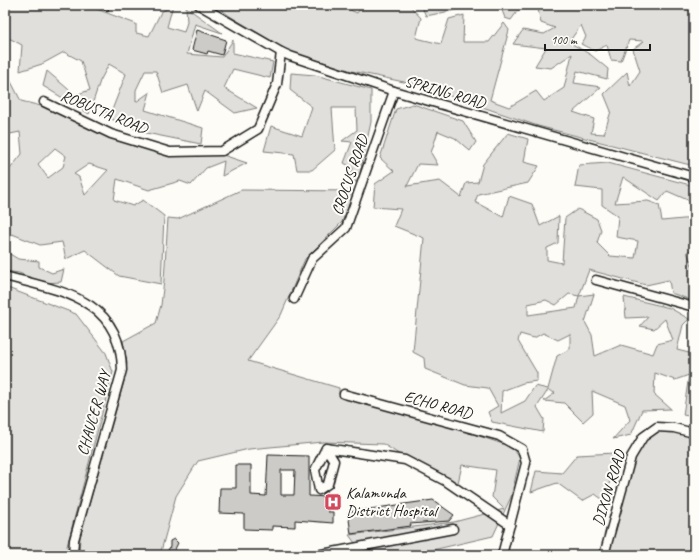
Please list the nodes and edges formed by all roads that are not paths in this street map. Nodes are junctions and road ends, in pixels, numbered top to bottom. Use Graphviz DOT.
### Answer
graph roads {
  1 [pos="199,5"];
  2 [pos="281,52"];
  3 [pos="394,92"];
  4 [pos="44,102"];
  5 [pos="694,177"];
  6 [pos="5,276"];
  7 [pos="596,280"];
  8 [pos="294,299"];
  9 [pos="694,307"];
  10 [pos="344,394"];
  11 [pos="694,433"];
  12 [pos="326,448"];
  13 [pos="510,525"];
  14 [pos="453,529"];
  15 [pos="73,555"];
  16 [pos="317,555"];
  17 [pos="502,555"];
  18 [pos="604,555"];
  1 -- 2 [label="street, SPRING ROAD"];
  2 -- 3 [label="street, SPRING ROAD"];
  2 -- 4 [label="street, ROBUSTA ROAD"];
  3 -- 5 [label="street, SPRING ROAD"];
  3 -- 8 [label="street, CROCUS ROAD"];
  6 -- 15 [label="street, CHAUCER WAY"];
  7 -- 9 [label="street"];
  10 -- 13 [label="street, ECHO ROAD"];
  11 -- 18 [label="street, DIXON ROAD"];
  12 -- 13 [label="street"];
  13 -- 17 [label="street"];
  14 -- 16 [label="street"];
}
